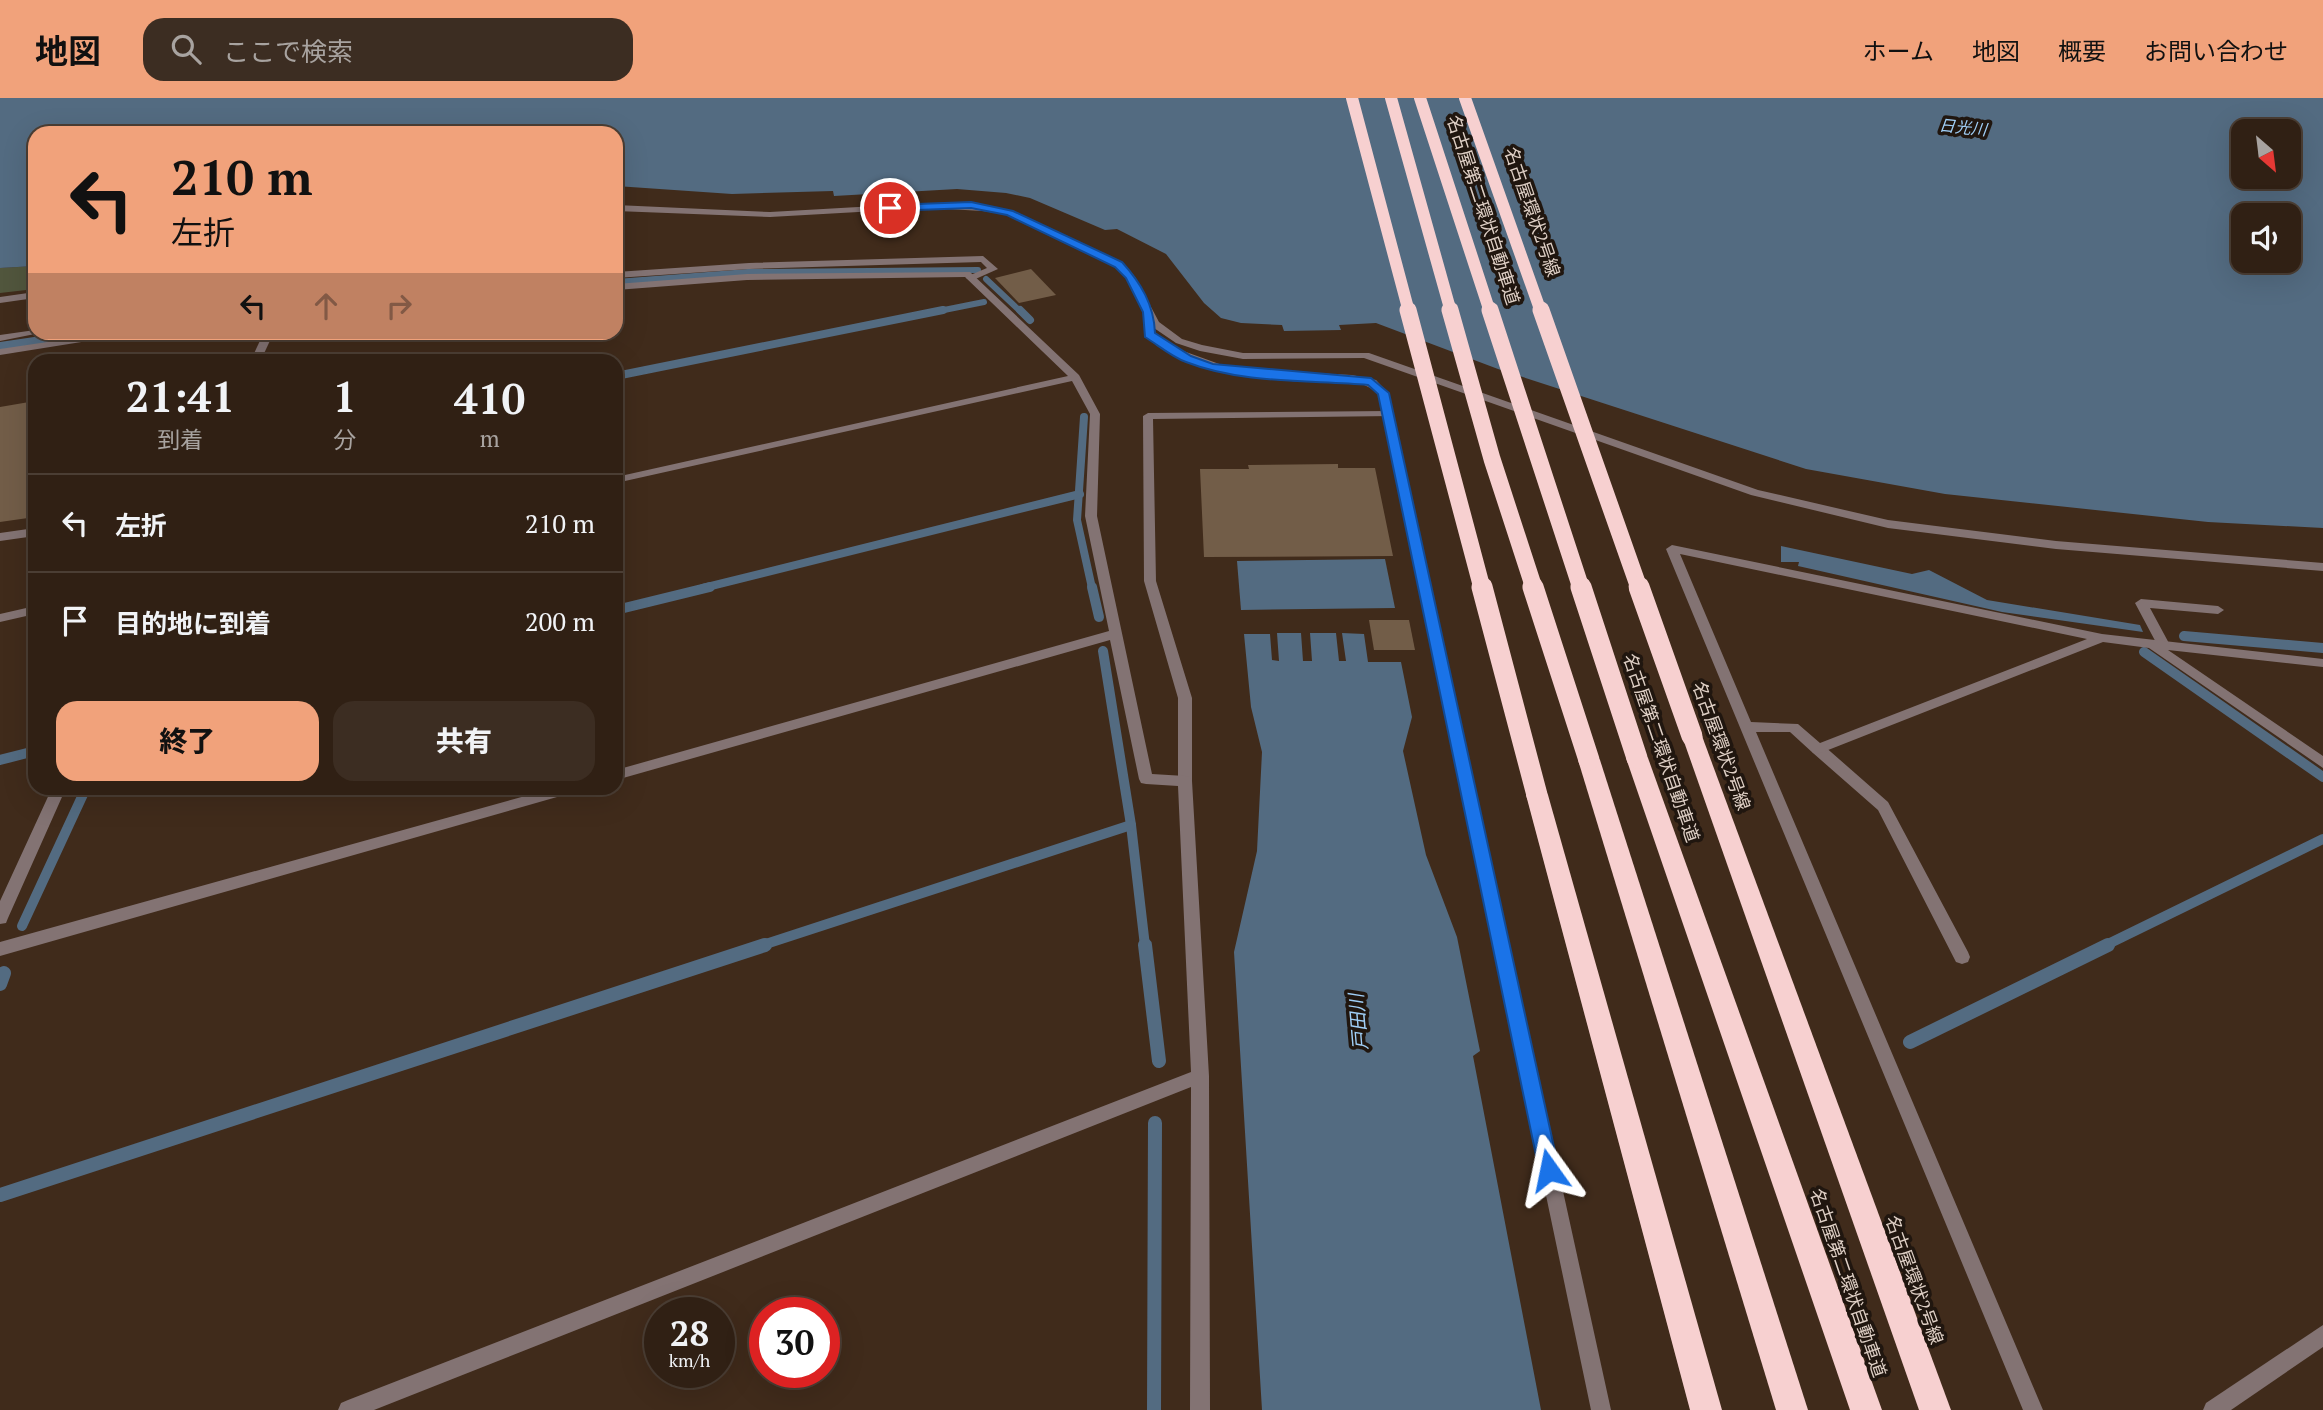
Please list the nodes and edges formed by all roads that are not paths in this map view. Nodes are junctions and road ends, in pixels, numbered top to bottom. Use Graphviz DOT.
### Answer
graph roads {
  1 [pos="1352,98"];
  2 [pos="1391,98"];
  3 [pos="1420,98"];
  4 [pos="1465,98"];
  5 [pos="623,208"];
  6 [pos="623,275"];
  7 [pos="971,278"];
  8 [pos="623,286"];
  9 [pos="28,296"];
  10 [pos="0,300"];
  11 [pos="1149,312"];
  12 [pos="28,334"];
  13 [pos="0,338"];
  14 [pos="83,340"];
  15 [pos="0,352"];
  16 [pos="1075,377"];
  17 [pos="1389,414"];
  18 [pos="623,478"];
  19 [pos="28,533"];
  20 [pos="0,537"];
  21 [pos="2323,567"];
  22 [pos="2218,610"];
  23 [pos="28,612"];
  24 [pos="0,618"];
  25 [pos="1115,634"];
  26 [pos="2102,638"];
  27 [pos="2160,646"];
  28 [pos="2323,663"];
  29 [pos="1746,727"];
  30 [pos="1818,749"];
  31 [pos="2323,762"];
  32 [pos="623,773"];
  33 [pos="1185,781"];
  34 [pos="56,795"];
  35 [pos="546,795"];
  36 [pos="0,918"];
  37 [pos="0,949"];
  38 [pos="1962,957"];
  39 [pos="1200,1076"];
  40 [pos="1830,1304"];
  41 [pos="2323,1335"];
  42 [pos="348,1410"];
  43 [pos="1200,1410"];
  44 [pos="1601,1410"];
  45 [pos="1706,1410"];
  46 [pos="1792,1410"];
  47 [pos="1866,1410"];
  48 [pos="1871,1410"];
  49 [pos="1935,1410"];
  50 [pos="2033,1410"];
  51 [pos="2213,1410"];
  1 -- 45 [label="highway, bridge"];
  2 -- 46 [label="highway, bridge"];
  3 -- 40 [label="highway, 名古屋第二環状自動車道, bridge"];
  4 -- 49 [label="highway, 名古屋環状2号線, bridge"];
  5 -- 11 [label="street"];
  6 -- 7 [label="street"];
  7 -- 8 [label="street"];
  7 -- 16 [label="street"];
  9 -- 10 [label="street"];
  11 -- 17 [label="street"];
  11 -- 21 [label="street"];
  12 -- 13 [label="street"];
  14 -- 15 [label="street"];
  16 -- 18 [label="street"];
  16 -- 25 [label="street"];
  17 -- 33 [label="street"];
  17 -- 44 [label="street"];
  19 -- 20 [label="street"];
  22 -- 27 [label="street"];
  23 -- 24 [label="street"];
  25 -- 32 [label="street"];
  25 -- 33 [label="street"];
  26 -- 27 [label="street"];
  26 -- 29 [label="street"];
  26 -- 30 [label="street"];
  27 -- 28 [label="street"];
  27 -- 31 [label="street"];
  29 -- 30 [label="street"];
  29 -- 50 [label="street"];
  30 -- 38 [label="street"];
  33 -- 39 [label="street"];
  34 -- 36 [label="street"];
  35 -- 37 [label="street"];
  39 -- 42 [label="street"];
  39 -- 43 [label="street"];
  40 -- 47 [label="highway, 名古屋第二環状自動車道"];
  40 -- 48 [label="highway"];
  41 -- 51 [label="street"];
}
